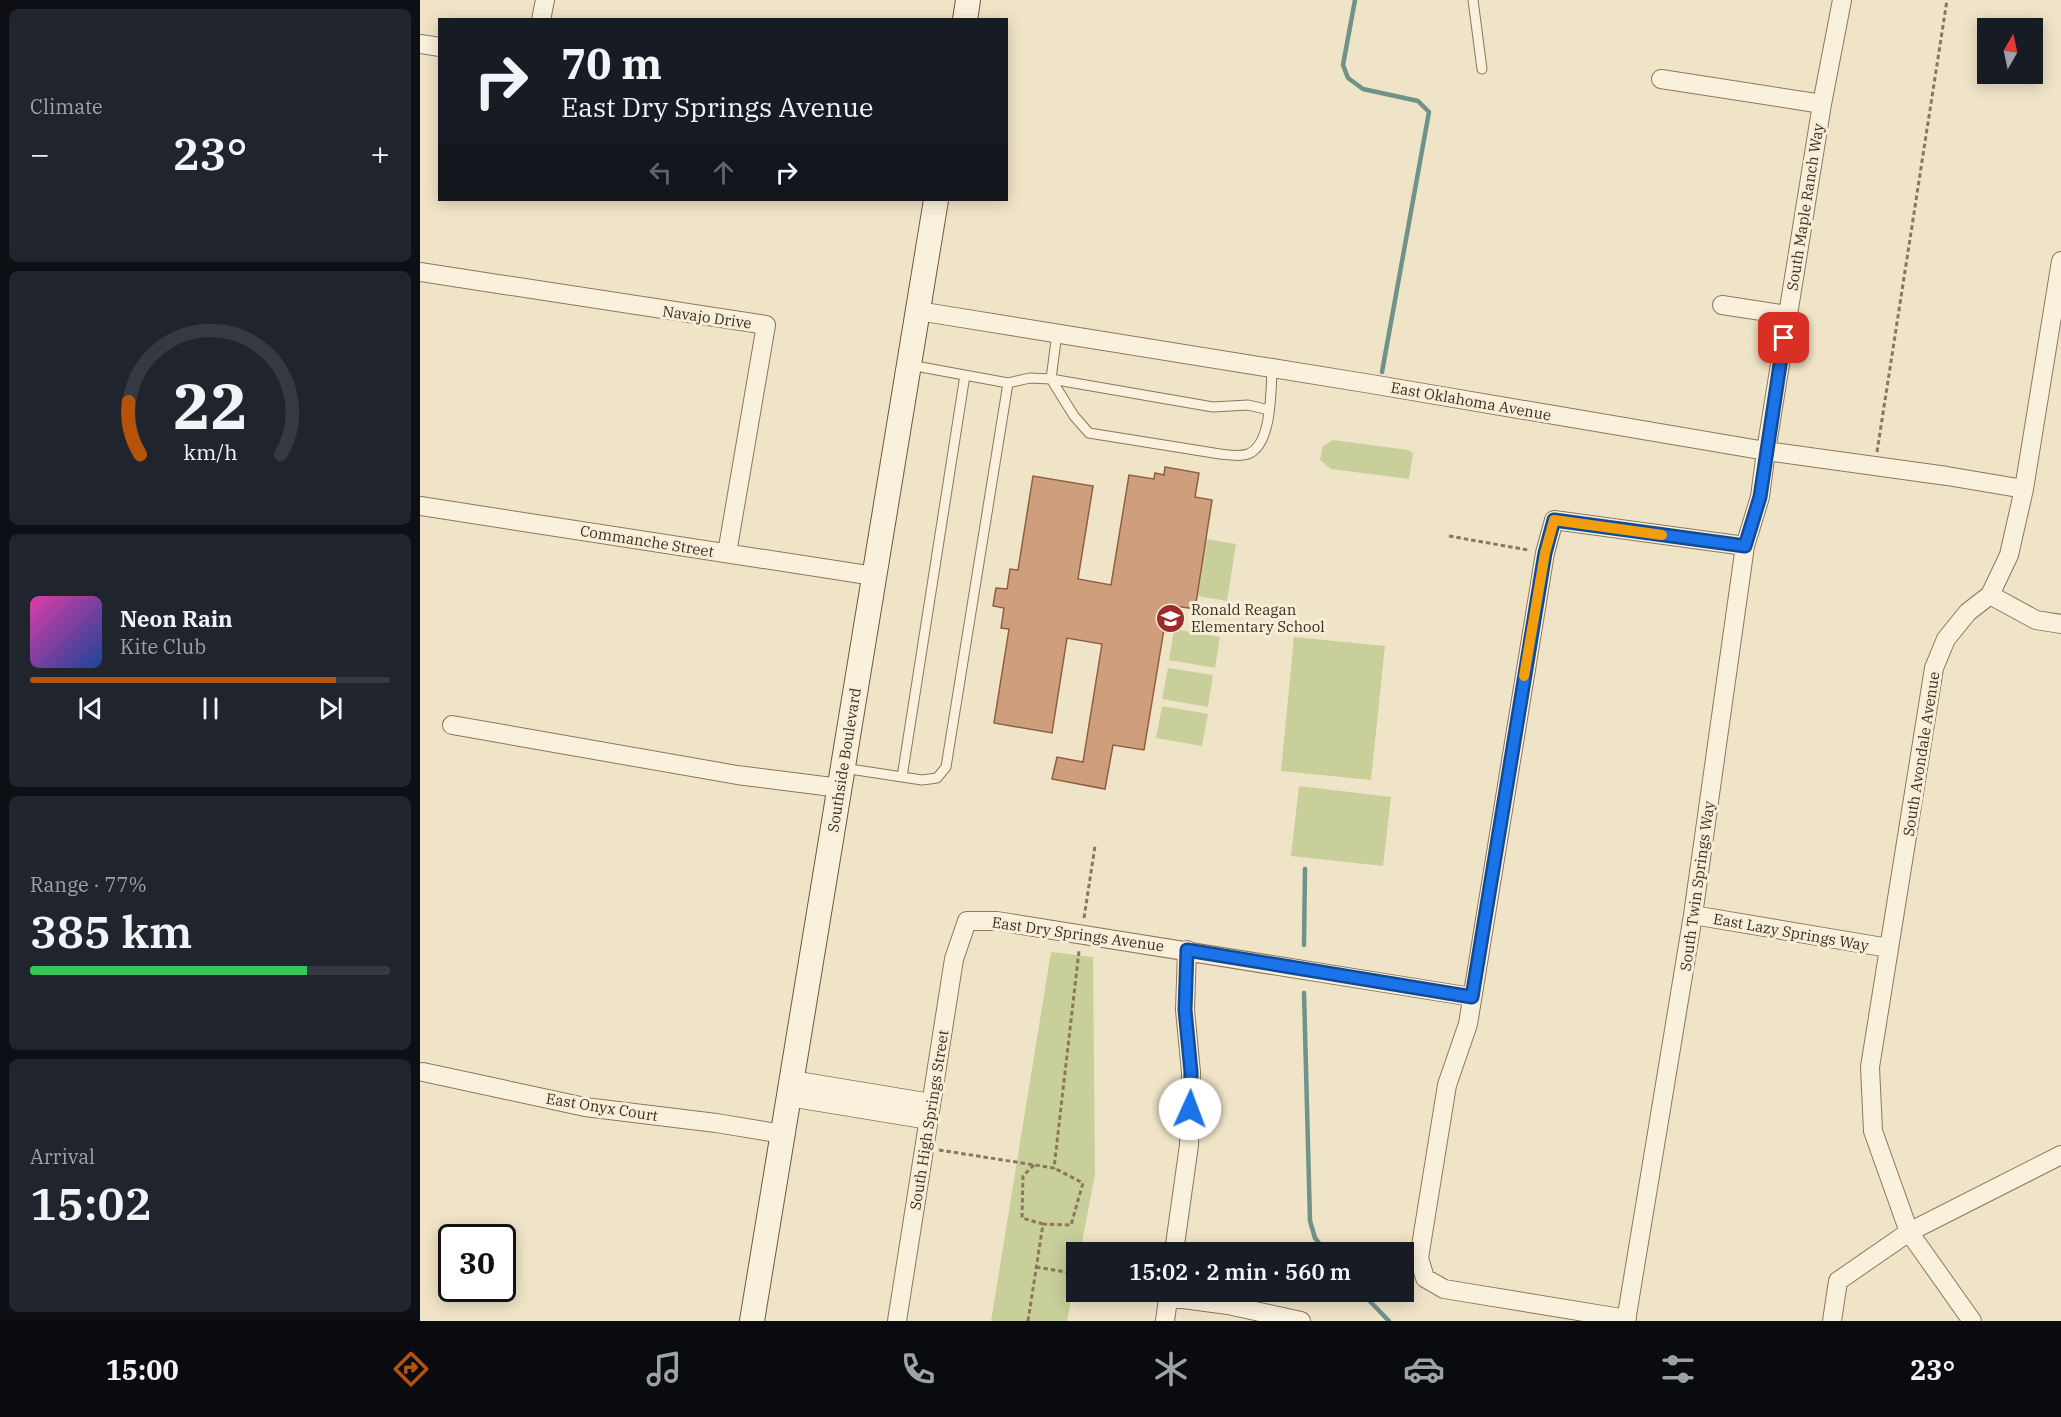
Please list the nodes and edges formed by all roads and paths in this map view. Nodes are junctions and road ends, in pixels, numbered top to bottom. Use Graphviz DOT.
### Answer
graph roads {
  1 [pos="544,0"];
  2 [pos="968,0"];
  3 [pos="1473,0"];
  4 [pos="1842,0"];
  5 [pos="1947,0"];
  6 [pos="541,18"];
  7 [pos="965,18"];
  8 [pos="420,44"];
  9 [pos="438,47"];
  10 [pos="1482,69"];
  11 [pos="1661,79"];
  12 [pos="1822,104"];
  13 [pos="936,201"];
  14 [pos="2061,261"];
  15 [pos="420,272"];
  16 [pos="1722,304"];
  17 [pos="918,311"];
  18 [pos="1788,315"];
  19 [pos="2056,328"];
  20 [pos="1057,333"];
  21 [pos="909,364"];
  22 [pos="1272,368"];
  23 [pos="965,375"];
  24 [pos="1050,379"];
  25 [pos="1008,383"];
  26 [pos="1269,410"];
  27 [pos="1766,451"];
  28 [pos="1874,465"];
  29 [pos="2024,489"];
  30 [pos="420,506"];
  31 [pos="1449,536"];
  32 [pos="1745,546"];
  33 [pos="727,553"];
  34 [pos="1545,553"];
  35 [pos="874,576"];
  36 [pos="1990,596"];
  37 [pos="2061,624"];
  38 [pos="452,725"];
  39 [pos="902,777"];
  40 [pos="841,778"];
  41 [pos="1095,846"];
  42 [pos="1693,915"];
  43 [pos="967,921"];
  44 [pos="1082,934"];
  45 [pos="1889,948"];
  46 [pos="1187,950"];
  47 [pos="1472,997"];
  48 [pos="423,1072"];
  49 [pos="790,1089"];
  50 [pos="930,1112"];
  51 [pos="783,1134"];
  52 [pos="924,1147"];
  53 [pos="2061,1155"];
  54 [pos="1034,1165"];
  55 [pos="1054,1168"];
  56 [pos="1043,1224"];
  57 [pos="1909,1232"];
  58 [pos="1175,1242"];
  59 [pos="1036,1267"];
  60 [pos="1066,1272"];
  61 [pos="1168,1302"];
  62 [pos="1212,1302"];
  63 [pos="1627,1320"];
  64 [pos="752,1321"];
  65 [pos="897,1321"];
  66 [pos="1028,1321"];
  67 [pos="1165,1321"];
  68 [pos="1301,1321"];
  69 [pos="1832,1321"];
  70 [pos="1972,1321"];
  1 -- 6 [label="street"];
  2 -- 7 [label="main road"];
  3 -- 10 [label="lane"];
  4 -- 12 [label="street, South Maple Ranch Way"];
  5 -- 28 [label="path"];
  8 -- 9 [label="street"];
  11 -- 12 [label="street"];
  12 -- 18 [label="street, South Maple Ranch Way"];
  13 -- 17 [label="main road, Southside Boulevard"];
  14 -- 19 [label="street, South Avondale Avenue"];
  15 -- 33 [label="street, Navajo Drive"];
  16 -- 18 [label="street"];
  17 -- 20 [label="street, East Oklahoma Avenue"];
  17 -- 21 [label="main road, Southside Boulevard"];
  18 -- 27 [label="street, South Maple Ranch Way"];
  19 -- 29 [label="street, South Avondale Avenue"];
  20 -- 22 [label="street, East Oklahoma Avenue"];
  20 -- 24 [label="lane"];
  21 -- 23 [label="lane"];
  21 -- 35 [label="main road, Southside Boulevard"];
  22 -- 26 [label="lane"];
  22 -- 27 [label="street, East Oklahoma Avenue"];
  23 -- 25 [label="lane"];
  23 -- 39 [label="lane"];
  24 -- 25 [label="lane"];
  24 -- 26 [label="lane"];
  24 -- 26 [label="lane"];
  25 -- 39 [label="lane"];
  27 -- 28 [label="street, East Oklahoma Avenue"];
  27 -- 32 [label="street, South Twin Springs Way"];
  28 -- 29 [label="street, East Oklahoma Avenue"];
  29 -- 36 [label="street, South Avondale Avenue"];
  30 -- 33 [label="street, Commanche Street"];
  31 -- 34 [label="path"];
  32 -- 34 [label="street"];
  32 -- 42 [label="street, South Twin Springs Way"];
  33 -- 35 [label="street, Commanche Street"];
  34 -- 47 [label="street"];
  35 -- 40 [label="main road, Southside Boulevard"];
  36 -- 37 [label="street"];
  36 -- 45 [label="street, South Avondale Avenue"];
  38 -- 40 [label="street"];
  39 -- 40 [label="lane"];
  40 -- 49 [label="main road, Southside Boulevard"];
  41 -- 44 [label="path"];
  42 -- 45 [label="street, East Lazy Springs Way"];
  42 -- 63 [label="street, South Twin Springs Way"];
  43 -- 44 [label="street, East Dry Springs Avenue"];
  43 -- 50 [label="street, South High Springs Street"];
  44 -- 46 [label="street, East Dry Springs Avenue"];
  44 -- 55 [label="path"];
  45 -- 57 [label="street, South Avondale Avenue"];
  46 -- 47 [label="street, East Dry Springs Avenue"];
  46 -- 58 [label="street"];
  47 -- 63 [label="street"];
  48 -- 51 [label="street, East Onyx Court"];
  49 -- 50 [label="street"];
  49 -- 51 [label="main road, Southside Boulevard"];
  50 -- 52 [label="street, South High Springs Street"];
  51 -- 64 [label="main road, Southside Boulevard"];
  52 -- 54 [label="path"];
  52 -- 65 [label="street, South High Springs Street"];
  53 -- 57 [label="street"];
  54 -- 55 [label="path"];
  54 -- 56 [label="path"];
  55 -- 56 [label="path"];
  56 -- 59 [label="path"];
  57 -- 69 [label="street"];
  57 -- 70 [label="street, South Avondale Avenue"];
  59 -- 60 [label="path"];
  59 -- 66 [label="path"];
  61 -- 67 [label="street"];
  62 -- 68 [label="street"];
}
